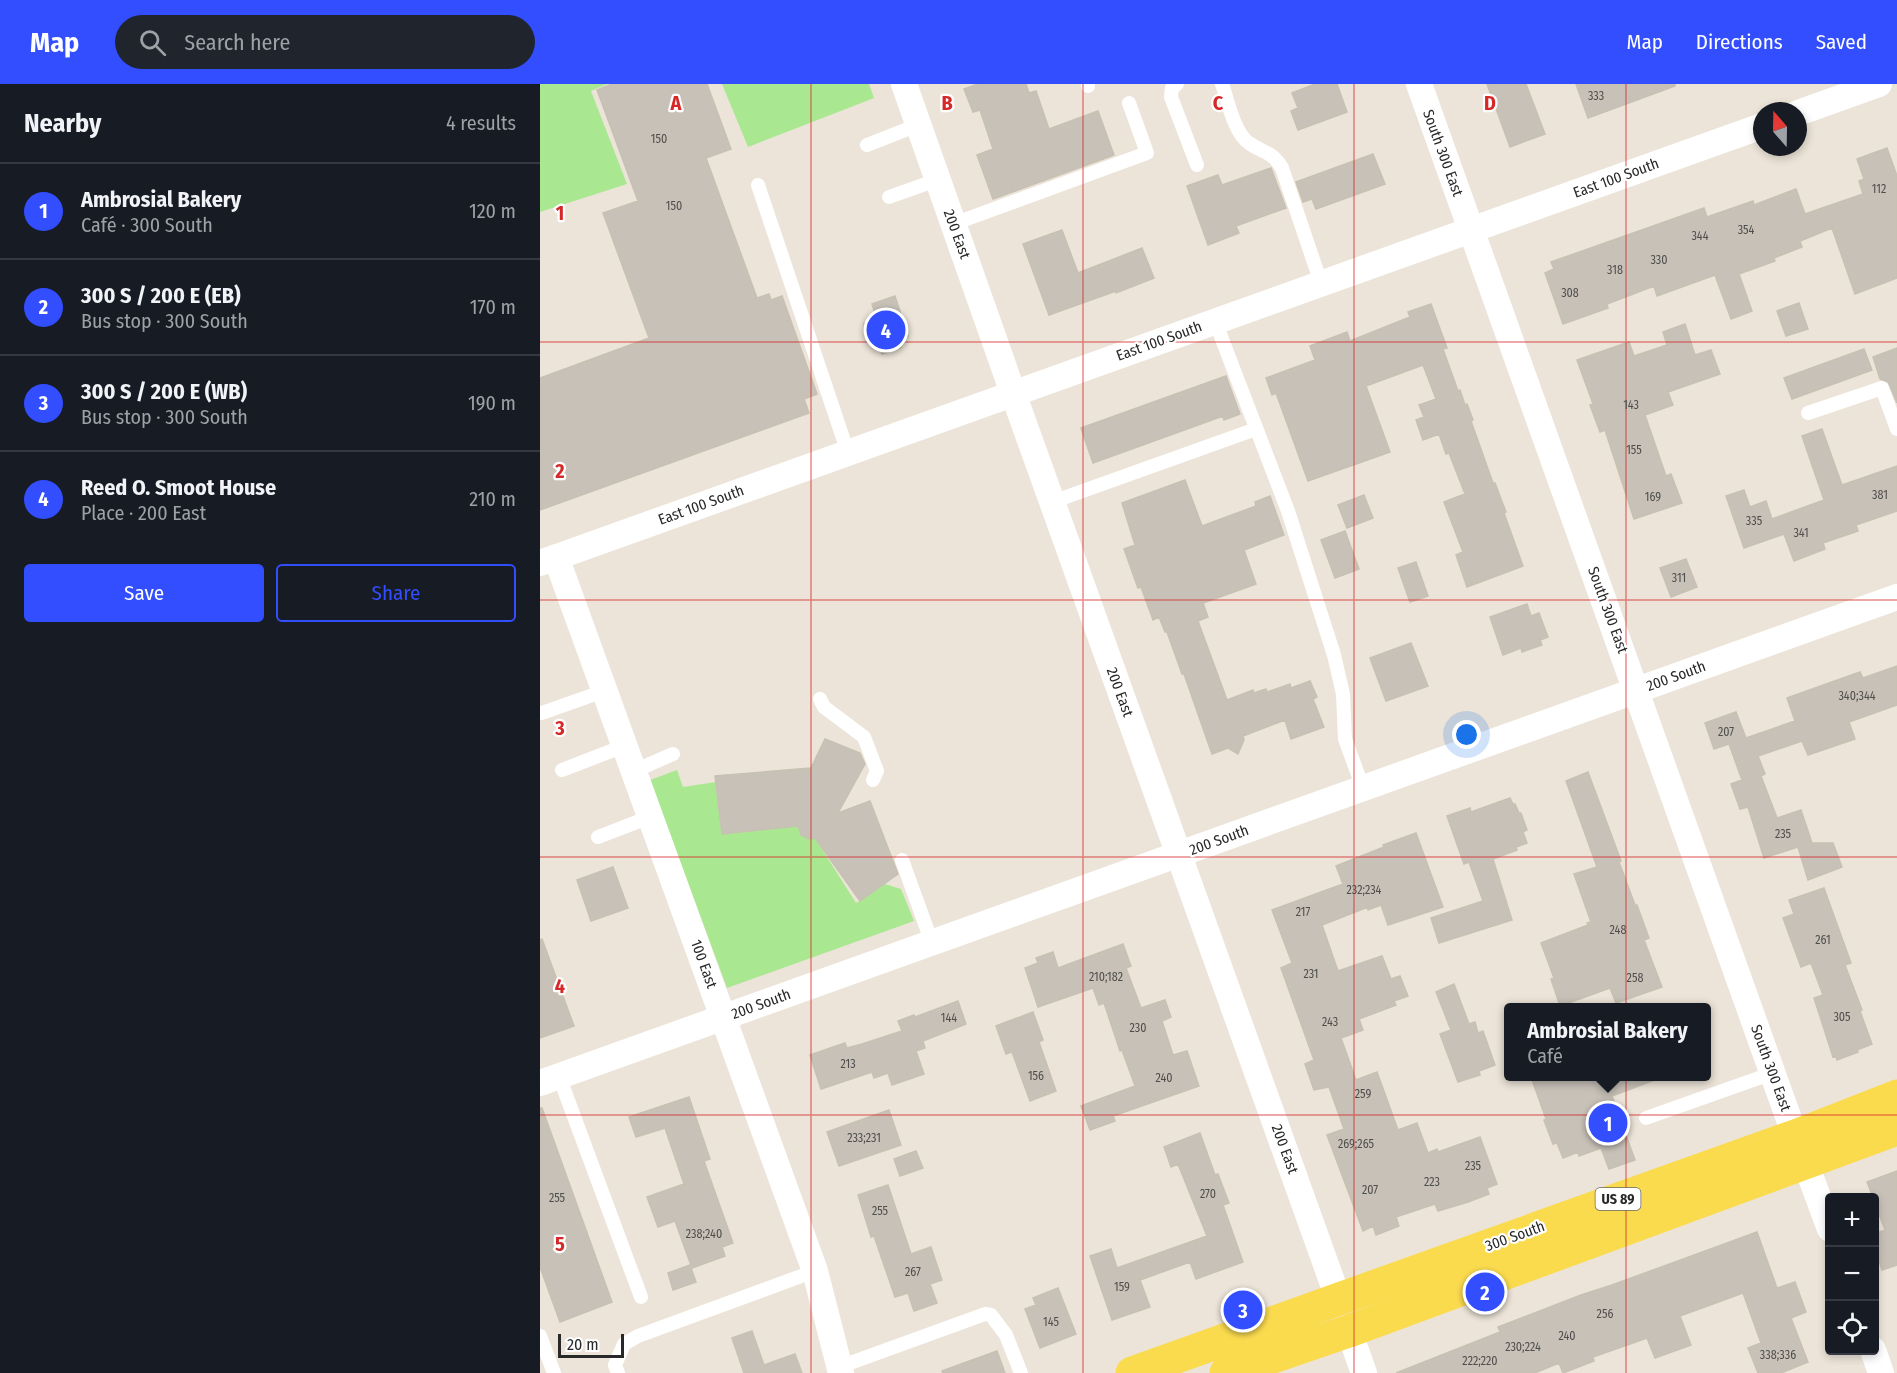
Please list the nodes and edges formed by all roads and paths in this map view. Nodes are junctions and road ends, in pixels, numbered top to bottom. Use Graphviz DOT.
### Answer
graph roads {
  1 [pos="904,84"];
  2 [pos="1177,84"];
  3 [pos="1221,84"];
  4 [pos="1419,84"];
  5 [pos="1879,84"];
  6 [pos="1129,103"];
  7 [pos="1807,110"];
  8 [pos="918,125"];
  9 [pos="1753,129"];
  10 [pos="867,145"];
  11 [pos="1197,165"];
  12 [pos="937,180"];
  13 [pos="758,185"];
  14 [pos="889,198"];
  15 [pos="953,224"];
  16 [pos="1471,230"];
  17 [pos="1321,284"];
  18 [pos="1215,321"];
  19 [pos="1013,393"];
  20 [pos="1808,413"];
  21 [pos="1256,429"];
  22 [pos="1897,429"];
  23 [pos="848,453"];
  24 [pos="1052,502"];
  25 [pos="548,560"];
  26 [pos="1897,597"];
  27 [pos="1636,690"];
  28 [pos="604,691"];
  29 [pos="820,699"];
  30 [pos="542,713"];
  31 [pos="624,746"];
  32 [pos="673,754"];
  33 [pos="562,770"];
  34 [pos="634,771"];
  35 [pos="873,780"];
  36 [pos="1363,788"];
  37 [pos="650,817"];
  38 [pos="598,837"];
  39 [pos="1179,854"];
  40 [pos="902,860"];
  41 [pos="933,943"];
  42 [pos="723,1017"];
  43 [pos="1773,1073"];
  44 [pos="550,1080"];
  45 [pos="1897,1096"];
  46 [pos="1646,1118"];
  47 [pos="1897,1128"];
  48 [pos="1800,1149"];
  49 [pos="1825,1216"];
  50 [pos="815,1271"];
  51 [pos="641,1297"];
  52 [pos="1338,1298"];
  53 [pos="1349,1331"];
  54 [pos="540,1336"];
  55 [pos="1875,1355"];
  56 [pos="840,1370"];
  57 [pos="554,1373"];
  58 [pos="618,1373"];
  59 [pos="1021,1373"];
  60 [pos="1132,1373"];
  61 [pos="1226,1373"];
  62 [pos="1364,1373"];
  63 [pos="1881,1373"];
  1 -- 8 [label="street, 200 East"];
  2 -- 11 [label="lane"];
  3 -- 17 [label="lane"];
  4 -- 16 [label="street, South 300 East"];
  5 -- 7 [label="street"];
  6 -- 15 [label="lane"];
  8 -- 10 [label="lane"];
  8 -- 12 [label="street, 200 East"];
  9 -- 16 [label="street, East 100 South"];
  12 -- 14 [label="lane"];
  12 -- 15 [label="street, 200 East"];
  13 -- 23 [label="lane"];
  15 -- 19 [label="street, 200 East"];
  16 -- 17 [label="street, East 100 South"];
  16 -- 27 [label="street, South 300 East"];
  17 -- 18 [label="street, East 100 South"];
  18 -- 19 [label="street, East 100 South"];
  18 -- 21 [label="lane"];
  19 -- 23 [label="street, East 100 South"];
  19 -- 24 [label="street, 200 East"];
  20 -- 22 [label="lane"];
  21 -- 24 [label="lane"];
  21 -- 36 [label="lane"];
  23 -- 25 [label="street, East 100 South"];
  24 -- 39 [label="street, 200 East"];
  25 -- 28 [label="street, 100 East"];
  26 -- 27 [label="street, 200 South"];
  27 -- 36 [label="street, 200 South"];
  27 -- 43 [label="street, South 300 East"];
  28 -- 30 [label="lane"];
  28 -- 31 [label="street, 100 East"];
  29 -- 35 [label="lane"];
  31 -- 33 [label="lane"];
  31 -- 34 [label="street, 100 East"];
  32 -- 34 [label="lane"];
  34 -- 37 [label="street, 100 East"];
  36 -- 39 [label="street, 200 South"];
  37 -- 38 [label="lane"];
  37 -- 42 [label="street, 100 East"];
  39 -- 41 [label="street, 200 South"];
  39 -- 52 [label="street, 200 East"];
  40 -- 41 [label="lane"];
  41 -- 42 [label="street, 200 South"];
  42 -- 44 [label="street, 200 South"];
  42 -- 50 [label="street, 100 East"];
  43 -- 46 [label="lane"];
  43 -- 48 [label="street, South 300 East"];
  44 -- 51 [label="lane"];
  45 -- 48 [label="main road, 300 South / US 89"];
  47 -- 48 [label="main road, 300 South / US 89"];
  48 -- 49 [label="street, South 300 East"];
  48 -- 52 [label="main road, 300 South / US 89"];
  48 -- 53 [label="main road, 300 South / US 89"];
  50 -- 56 [label="street, 100 East"];
  50 -- 58 [label="lane"];
  52 -- 60 [label="main road, 300 South / US 89"];
  53 -- 61 [label="main road, 300 South / US 89"];
  53 -- 62 [label="street"];
  54 -- 57 [label="lane"];
  55 -- 63 [label="street"];
  56 -- 59 [label="lane"];
}
